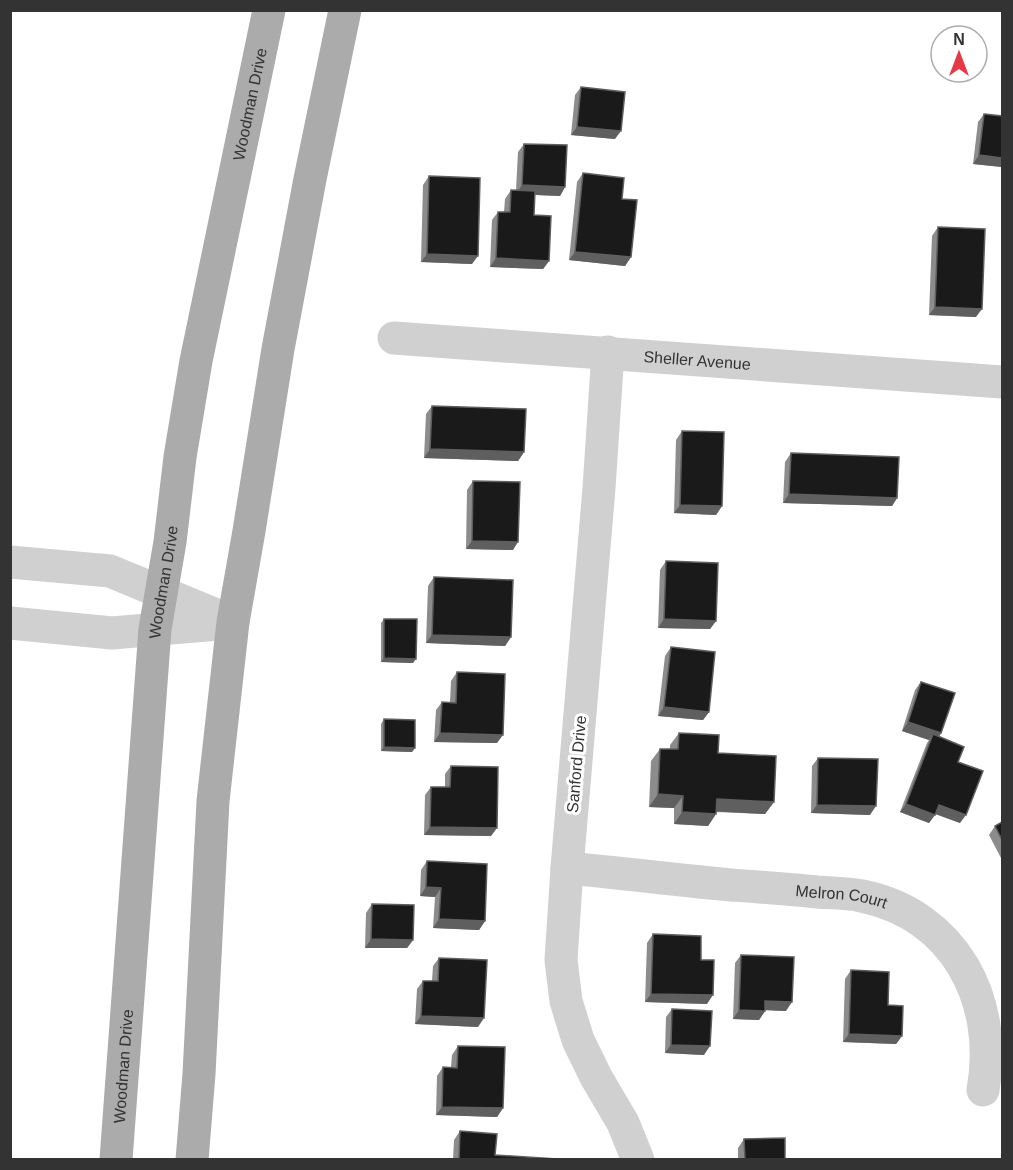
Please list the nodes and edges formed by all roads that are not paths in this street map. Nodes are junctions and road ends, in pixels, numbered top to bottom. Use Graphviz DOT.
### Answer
graph roads {
  1 [pos="269,10"];
  2 [pos="345,10"];
  3 [pos="394,338"];
  4 [pos="608,352"];
  5 [pos="1002,382"];
  6 [pos="10,562"];
  7 [pos="161,592"];
  8 [pos="233,622"];
  9 [pos="10,623"];
  10 [pos="155,629"];
  11 [pos="567,868"];
  12 [pos="983,1090"];
  13 [pos="116,1160"];
  14 [pos="192,1160"];
  15 [pos="638,1160"];
  1 -- 7 [label="main road, Woodman Drive"];
  2 -- 8 [label="main road"];
  3 -- 4 [label="street, Sheller Avenue"];
  4 -- 5 [label="street, Sheller Avenue"];
  4 -- 11 [label="street, Sanford Drive"];
  6 -- 7 [label="street"];
  7 -- 8 [label="street"];
  7 -- 10 [label="main road, Woodman Drive"];
  8 -- 10 [label="street"];
  8 -- 14 [label="main road"];
  9 -- 10 [label="street"];
  10 -- 13 [label="main road, Woodman Drive"];
  11 -- 12 [label="street, Melron Court"];
  11 -- 15 [label="street, Sanford Drive"];
}
